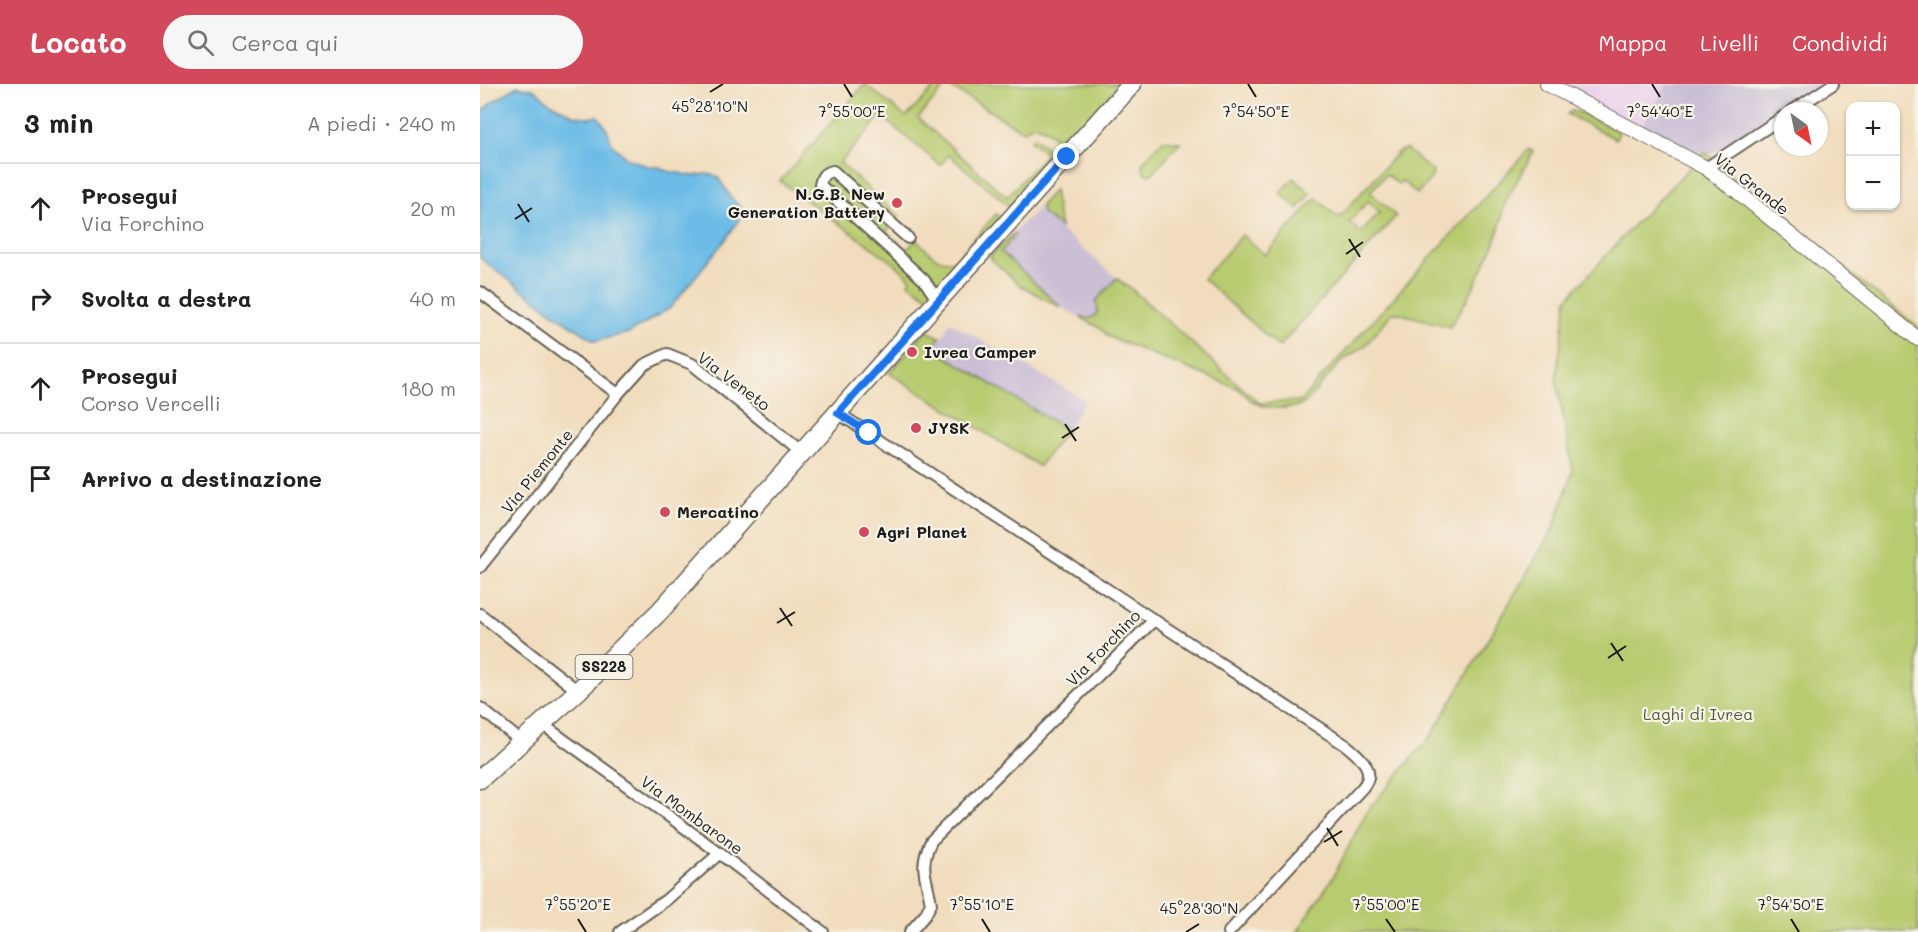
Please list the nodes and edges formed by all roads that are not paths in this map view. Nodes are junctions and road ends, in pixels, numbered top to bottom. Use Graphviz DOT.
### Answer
graph roads {
  1 [pos="1132,84"];
  2 [pos="1547,84"];
  3 [pos="1833,84"];
  4 [pos="1806,102"];
  5 [pos="1774,123"];
  6 [pos="1706,168"];
  7 [pos="908,238"];
  8 [pos="480,292"];
  9 [pos="938,301"];
  10 [pos="1918,339"];
  11 [pos="618,394"];
  12 [pos="838,413"];
  13 [pos="802,453"];
  14 [pos="480,567"];
  15 [pos="480,614"];
  16 [pos="1154,620"];
  17 [pos="578,691"];
  18 [pos="480,708"];
  19 [pos="542,724"];
  20 [pos="522,742"];
  21 [pos="480,779"];
  22 [pos="720,853"];
  23 [pos="621,932"];
  24 [pos="823,932"];
  25 [pos="910,932"];
  26 [pos="1229,932"];
  1 -- 9 [label="main road, SS228"];
  2 -- 6 [label="street, Via Grande"];
  3 -- 4 [label="street"];
  5 -- 6 [label="street"];
  6 -- 10 [label="street, Via Grande"];
  7 -- 9 [label="street"];
  8 -- 11 [label="street"];
  9 -- 12 [label="main road, SS228"];
  11 -- 13 [label="street, Via Veneto"];
  11 -- 14 [label="street, Via Piemonte"];
  12 -- 13 [label="main road, SS228"];
  12 -- 16 [label="street, Via Forchino"];
  13 -- 17 [label="main road, SS228"];
  15 -- 17 [label="street"];
  16 -- 25 [label="street, Via Forchino"];
  16 -- 26 [label="street"];
  17 -- 19 [label="main road, SS228"];
  18 -- 20 [label="street"];
  19 -- 20 [label="main road, SS228"];
  19 -- 22 [label="street, Via Mombarone"];
  20 -- 21 [label="main road, SS228"];
  22 -- 23 [label="street"];
  22 -- 24 [label="street, Via Mombarone"];
}
